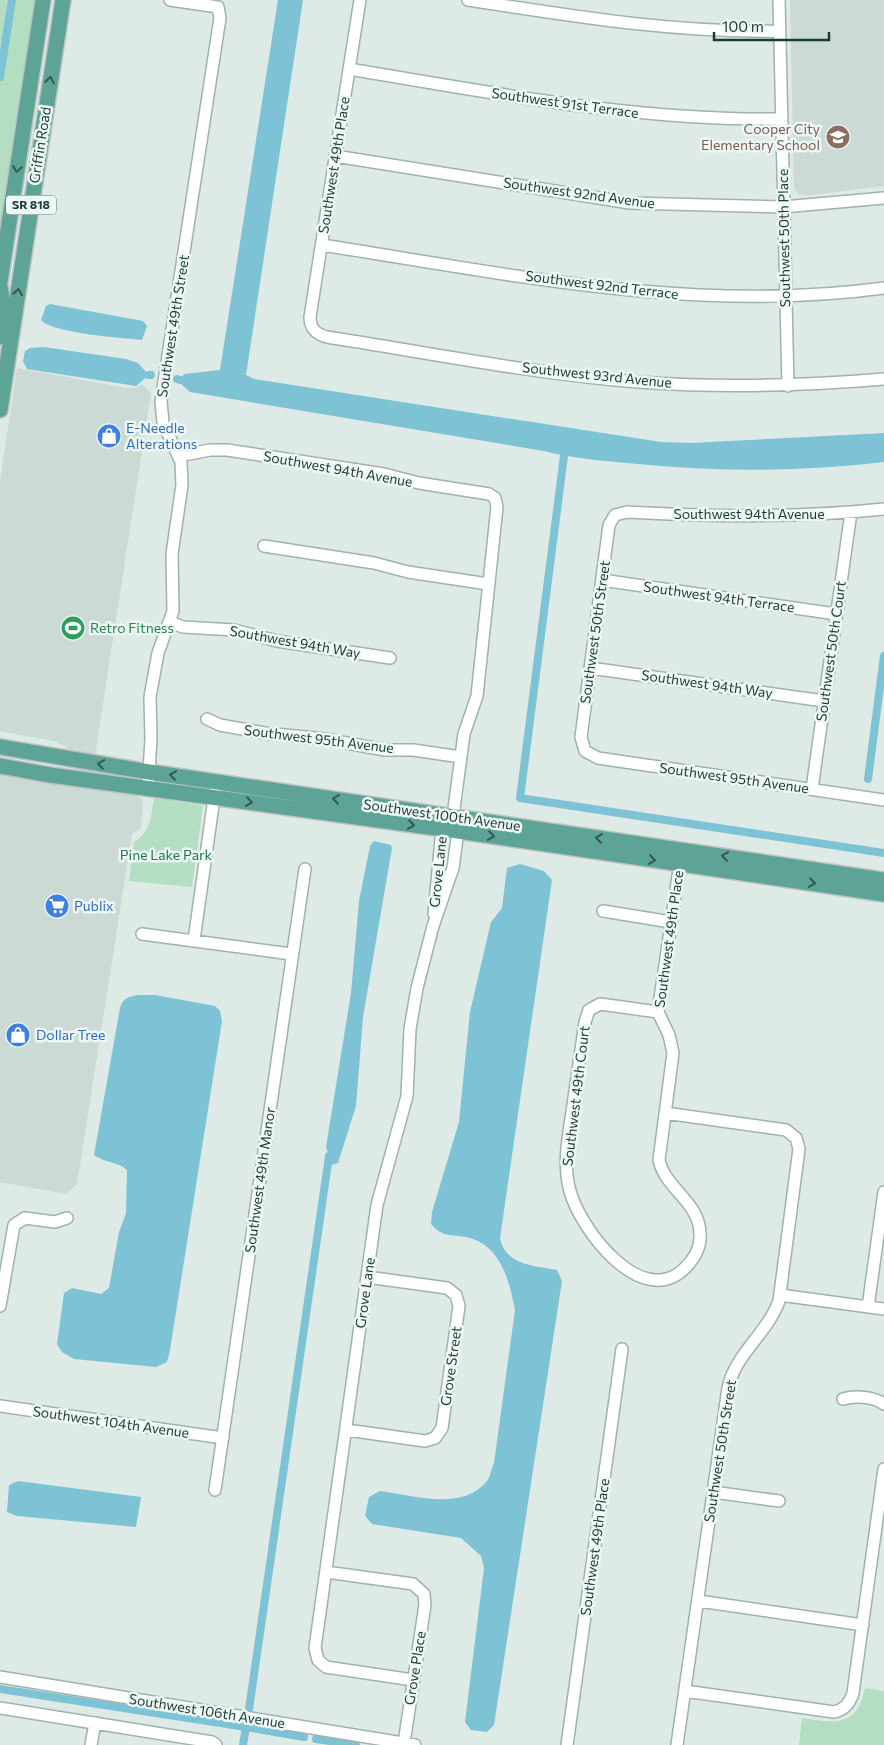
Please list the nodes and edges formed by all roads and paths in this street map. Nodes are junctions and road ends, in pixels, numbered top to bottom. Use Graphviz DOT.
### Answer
graph roads {
  1 [pos="43,0"];
  2 [pos="52,0"];
  3 [pos="63,0"];
  4 [pos="170,0"];
  5 [pos="360,0"];
  6 [pos="468,0"];
  7 [pos="550,0"];
  8 [pos="779,0"];
  9 [pos="548,12"];
  10 [pos="779,31"];
  11 [pos="54,53"];
  12 [pos="349,70"];
  13 [pos="782,119"];
  14 [pos="21,145"];
  15 [pos="335,156"];
  16 [pos="884,198"];
  17 [pos="783,207"];
  18 [pos="322,245"];
  19 [pos="22,265"];
  20 [pos="0,284"];
  21 [pos="884,288"];
  22 [pos="785,296"];
  23 [pos="313,330"];
  24 [pos="0,337"];
  25 [pos="884,379"];
  26 [pos="788,386"];
  27 [pos="0,410"];
  28 [pos="179,456"];
  29 [pos="884,509"];
  30 [pos="851,512"];
  31 [pos="615,514"];
  32 [pos="264,546"];
  33 [pos="602,580"];
  34 [pos="488,584"];
  35 [pos="836,614"];
  36 [pos="170,622"];
  37 [pos="390,658"];
  38 [pos="590,668"];
  39 [pos="824,701"];
  40 [pos="207,719"];
  41 [pos="0,747"];
  42 [pos="585,751"];
  43 [pos="461,757"];
  44 [pos="0,766"];
  45 [pos="149,772"];
  46 [pos="217,782"];
  47 [pos="148,789"];
  48 [pos="812,789"];
  49 [pos="214,798"];
  50 [pos="884,800"];
  51 [pos="453,816"];
  52 [pos="442,829"];
  53 [pos="458,831"];
  54 [pos="681,857"];
  55 [pos="305,869"];
  56 [pos="884,880"];
  57 [pos="884,894"];
  58 [pos="603,911"];
  59 [pos="672,922"];
  60 [pos="433,926"];
  61 [pos="142,934"];
  62 [pos="194,940"];
  63 [pos="291,954"];
  64 [pos="658,1012"];
  65 [pos="665,1112"];
  66 [pos="884,1192"];
  67 [pos="66,1218"];
  68 [pos="678,1274"];
  69 [pos="367,1277"];
  70 [pos="780,1295"];
  71 [pos="0,1306"];
  72 [pos="868,1307"];
  73 [pos="884,1309"];
  74 [pos="622,1349"];
  75 [pos="843,1399"];
  76 [pos="884,1404"];
  77 [pos="0,1406"];
  78 [pos="347,1430"];
  79 [pos="223,1438"];
  80 [pos="884,1469"];
  81 [pos="215,1490"];
  82 [pos="713,1492"];
  83 [pos="779,1501"];
  84 [pos="326,1572"];
  85 [pos="699,1601"];
  86 [pos="863,1625"];
  87 [pos="0,1677"];
  88 [pos="413,1680"];
  89 [pos="685,1691"];
  90 [pos="0,1708"];
  91 [pos="95,1723"];
  92 [pos="410,1744"];
  93 [pos="91,1745"];
  94 [pos="216,1745"];
  95 [pos="567,1745"];
  96 [pos="677,1745"];
  1 -- 14 [label="main road, Griffin Road / SR 818"];
  2 -- 11 [label="main road"];
  3 -- 11 [label="main road, Griffin Road / SR 818"];
  4 -- 28 [label="street, Southwest 49th Street"];
  5 -- 12 [label="street, Southwest 49th Place"];
  6 -- 9 [label="street"];
  7 -- 9 [label="street"];
  8 -- 10 [label="street, Southwest 50th Place"];
  9 -- 10 [label="street"];
  10 -- 13 [label="street, Southwest 50th Place"];
  19 -- 11 [label="main road, Griffin Road / SR 818, one-way"];
  12 -- 13 [label="street, Southwest 91st Terrace"];
  12 -- 15 [label="street, Southwest 49th Place"];
  13 -- 17 [label="street, Southwest 50th Place"];
  14 -- 19 [label="main road"];
  14 -- 20 [label="main road, Griffin Road / SR 818, one-way"];
  15 -- 17 [label="street, Southwest 92nd Avenue"];
  15 -- 18 [label="street, Southwest 49th Place"];
  16 -- 17 [label="street, Southwest 92nd Avenue"];
  17 -- 22 [label="street, Southwest 50th Place"];
  18 -- 22 [label="street, Southwest 92nd Terrace"];
  18 -- 23 [label="street, Southwest 49th Place"];
  27 -- 19 [label="main road, Griffin Road / SR 818, one-way"];
  20 -- 24 [label="main road, Griffin Road"];
  21 -- 22 [label="street, Southwest 92nd Terrace"];
  22 -- 26 [label="street, Southwest 50th Place"];
  23 -- 26 [label="street, Southwest 93rd Avenue"];
  25 -- 26 [label="street, Southwest 93rd Avenue"];
  28 -- 34 [label="street, Southwest 94th Avenue"];
  28 -- 36 [label="street, Southwest 49th Street"];
  29 -- 30 [label="street, Southwest 94th Avenue"];
  30 -- 31 [label="street, Southwest 94th Avenue"];
  30 -- 35 [label="street, Southwest 50th Court"];
  31 -- 33 [label="street, Southwest 50th Street"];
  32 -- 34 [label="street"];
  33 -- 35 [label="street, Southwest 94th Terrace"];
  33 -- 38 [label="street, Southwest 50th Street"];
  34 -- 43 [label="street"];
  35 -- 39 [label="street, Southwest 50th Court"];
  36 -- 37 [label="street, Southwest 94th Way"];
  36 -- 45 [label="street, Southwest 49th Street"];
  38 -- 39 [label="street, Southwest 94th Way"];
  38 -- 42 [label="street, Southwest 50th Street"];
  39 -- 48 [label="street, Southwest 50th Court"];
  40 -- 43 [label="street, Southwest 95th Avenue"];
  45 -- 41 [label="main road, Southwest 100th Avenue, one-way"];
  42 -- 48 [label="street, Southwest 95th Avenue"];
  43 -- 51 [label="street"];
  44 -- 47 [label="main road, Southwest 100th Avenue"];
  46 -- 45 [label="main road, Southwest 100th Avenue, one-way"];
  45 -- 47 [label="street, Southwest 49th Street"];
  46 -- 49 [label="street"];
  51 -- 46 [label="main road, Southwest 100th Avenue, one-way"];
  47 -- 49 [label="main road, Southwest 100th Avenue"];
  48 -- 50 [label="street, Southwest 95th Avenue"];
  49 -- 52 [label="main road, Southwest 100th Avenue, one-way"];
  49 -- 62 [label="street"];
  51 -- 52 [label="street, Grove Lane"];
  51 -- 53 [label="street, Grove Lane"];
  54 -- 51 [label="main road, Southwest 100th Avenue, one-way"];
  52 -- 53 [label="main road, Southwest 100th Avenue"];
  52 -- 60 [label="street, Grove Lane"];
  53 -- 54 [label="main road, Southwest 100th Avenue, one-way"];
  53 -- 60 [label="street, Grove Lane"];
  56 -- 54 [label="main road, Southwest 100th Avenue, one-way"];
  54 -- 57 [label="main road, Southwest 100th Avenue, one-way"];
  54 -- 59 [label="street, Southwest 49th Place"];
  55 -- 63 [label="street, Southwest 49th Manor"];
  58 -- 59 [label="street"];
  59 -- 64 [label="street, Southwest 49th Place"];
  60 -- 69 [label="street, Grove Lane"];
  61 -- 62 [label="street"];
  62 -- 63 [label="street"];
  63 -- 79 [label="street, Southwest 49th Manor"];
  64 -- 65 [label="street, Southwest 49th Place"];
  64 -- 68 [label="street, Southwest 49th Court"];
  65 -- 68 [label="street, Southwest 49th Place"];
  65 -- 70 [label="street, Southwest 50th Street"];
  66 -- 72 [label="street"];
  67 -- 71 [label="street"];
  69 -- 78 [label="street, Grove Lane"];
  69 -- 78 [label="street, Grove Street"];
  70 -- 72 [label="street"];
  70 -- 82 [label="street, Southwest 50th Street"];
  72 -- 73 [label="street"];
  74 -- 95 [label="street, Southwest 49th Place"];
  75 -- 76 [label="street"];
  77 -- 79 [label="street, Southwest 104th Avenue"];
  78 -- 84 [label="street, Grove Lane"];
  79 -- 81 [label="street, Southwest 49th Manor"];
  80 -- 86 [label="street"];
  82 -- 83 [label="street"];
  82 -- 85 [label="street, Southwest 50th Street"];
  84 -- 88 [label="street, Grove Lane"];
  84 -- 88 [label="street, Grove Place"];
  85 -- 86 [label="street"];
  85 -- 89 [label="street, Southwest 50th Street"];
  86 -- 89 [label="street"];
  87 -- 92 [label="street, Southwest 106th Avenue"];
  88 -- 92 [label="street, Grove Place"];
  89 -- 96 [label="street, Southwest 50th Street"];
  90 -- 91 [label="street"];
  91 -- 93 [label="street"];
  91 -- 94 [label="street"];
}
